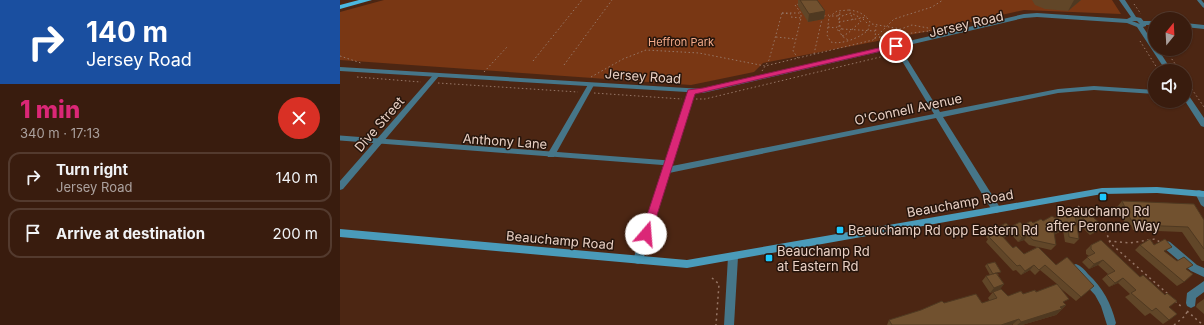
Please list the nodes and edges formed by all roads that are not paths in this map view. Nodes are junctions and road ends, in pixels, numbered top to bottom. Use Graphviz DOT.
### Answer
graph roads {
  1 [pos="347,0"];
  2 [pos="368,0"];
  3 [pos="1122,0"];
  4 [pos="1199,0"];
  5 [pos="340,2"];
  6 [pos="1204,6"];
  7 [pos="340,7"];
  8 [pos="1132,20"];
  9 [pos="1142,22"];
  10 [pos="1148,22"];
  11 [pos="1192,26"];
  12 [pos="1204,27"];
  13 [pos="896,46"];
  14 [pos="1165,64"];
  15 [pos="340,69"];
  16 [pos="436,76"];
  17 [pos="589,82"];
  18 [pos="1148,91"];
  19 [pos="690,95"];
  20 [pos="1192,106"];
  21 [pos="938,115"];
  22 [pos="1204,124"];
  23 [pos="340,138"];
  24 [pos="378,142"];
  25 [pos="550,155"];
  26 [pos="668,167"];
  27 [pos="340,187"];
  28 [pos="1202,193"];
  29 [pos="1204,203"];
  30 [pos="996,209"];
  31 [pos="340,233"];
  32 [pos="1167,245"];
  33 [pos="733,256"];
  34 [pos="638,260"];
  35 [pos="1068,260"];
  36 [pos="1204,273"];
  37 [pos="1204,286"];
  38 [pos="1189,307"];
  39 [pos="1112,324"];
  40 [pos="729,325"];
  1 -- 5 [label="main road"];
  2 -- 7 [label="main road"];
  3 -- 8 [label="street"];
  4 -- 6 [label="lane"];
  8 -- 9 [label="street"];
  8 -- 13 [label="street, Jersey Road"];
  9 -- 10 [label="street"];
  9 -- 14 [label="street"];
  11 -- 12 [label="street"];
  13 -- 19 [label="street, Jersey Road"];
  13 -- 21 [label="street"];
  15 -- 16 [label="street, Jersey Road"];
  16 -- 17 [label="street, Jersey Road"];
  16 -- 24 [label="street, Dive Street"];
  17 -- 19 [label="street, Jersey Road"];
  17 -- 25 [label="street"];
  18 -- 21 [label="street, O'Connell Avenue"];
  19 -- 26 [label="street"];
  20 -- 22 [label="street"];
  21 -- 26 [label="street, O'Connell Avenue"];
  21 -- 30 [label="street"];
  23 -- 24 [label="lane, Anthony Lane"];
  24 -- 25 [label="lane, Anthony Lane"];
  24 -- 27 [label="street, Dive Street"];
  25 -- 26 [label="lane, Anthony Lane"];
  26 -- 34 [label="street"];
  28 -- 29 [label="street"];
  28 -- 30 [label="main road, Beauchamp Road"];
  30 -- 33 [label="main road, Beauchamp Road"];
  31 -- 34 [label="main road, Beauchamp Road"];
  32 -- 36 [label="street"];
  33 -- 34 [label="main road, Beauchamp Road"];
  33 -- 40 [label="street"];
  35 -- 39 [label="street"];
  37 -- 38 [label="street"];
}
